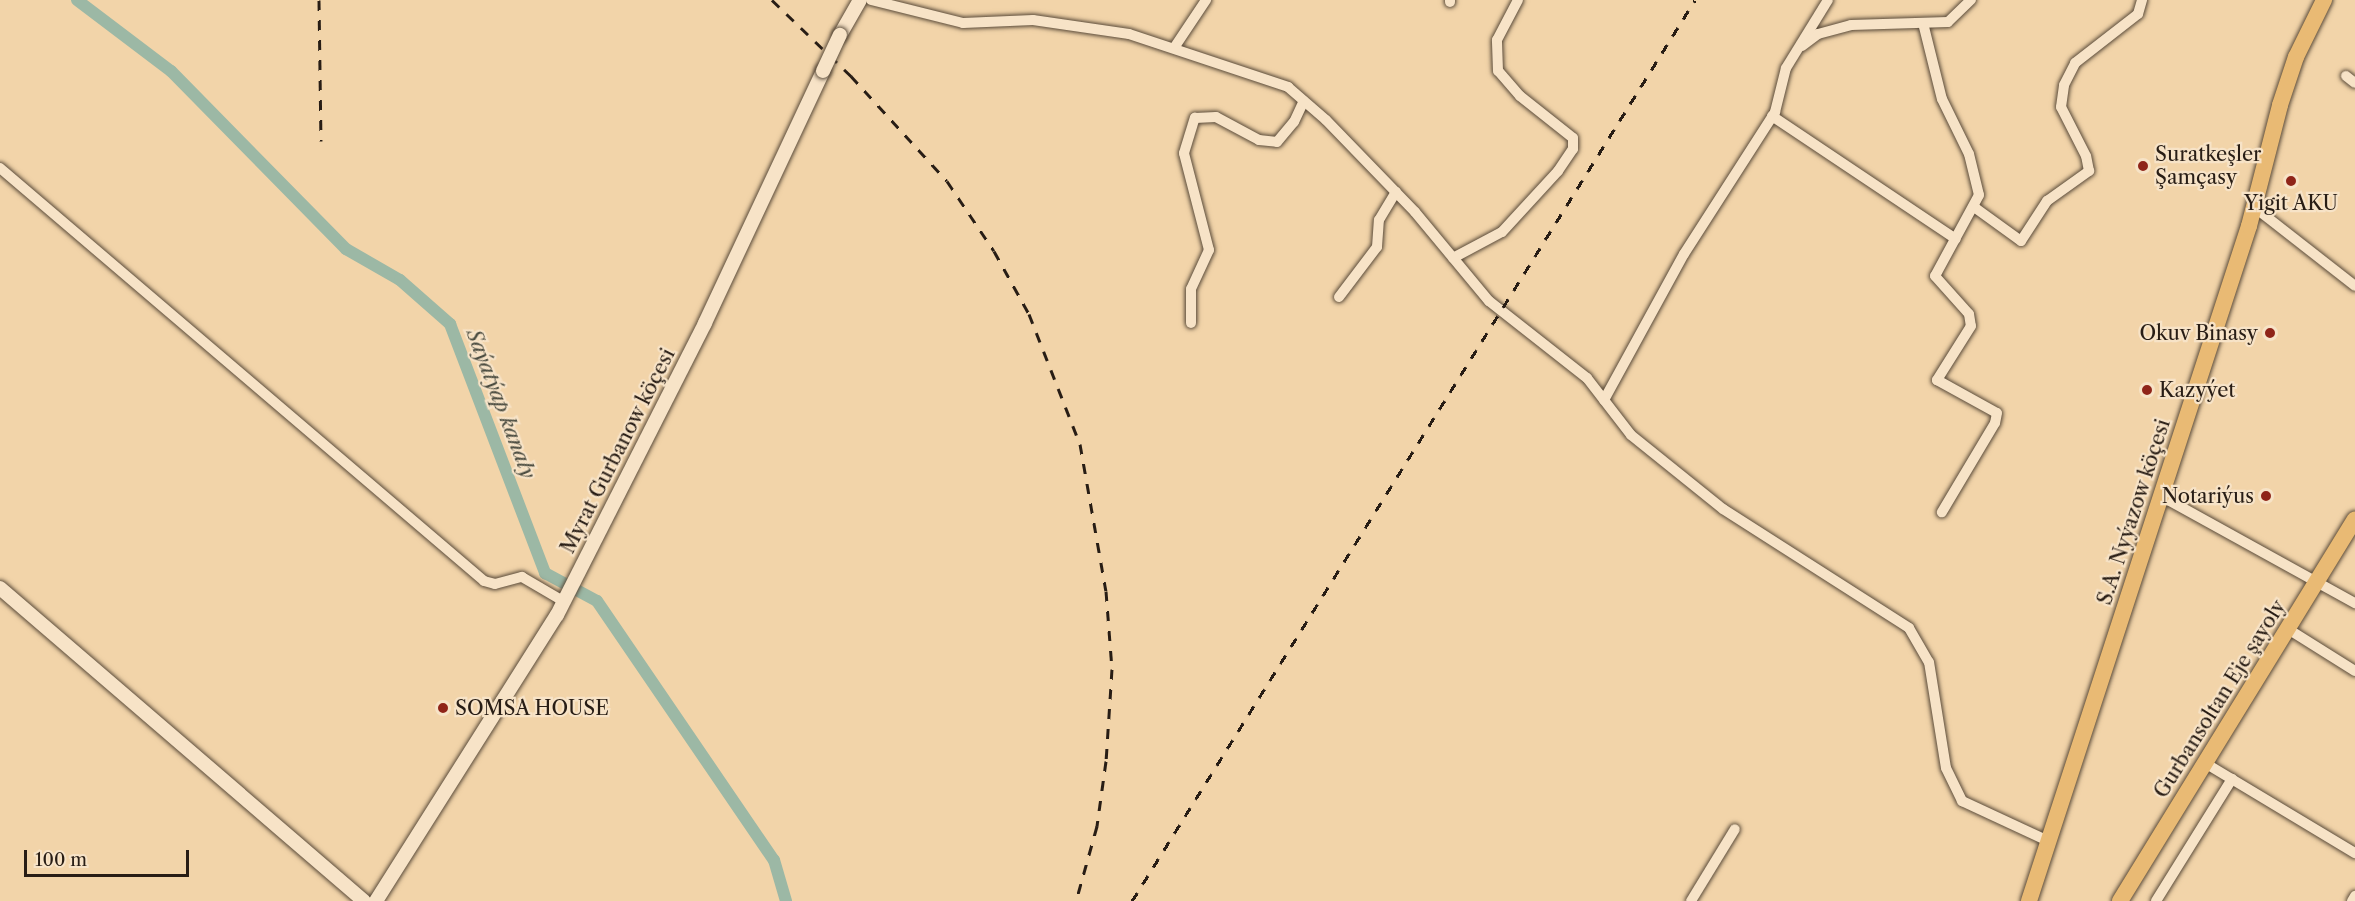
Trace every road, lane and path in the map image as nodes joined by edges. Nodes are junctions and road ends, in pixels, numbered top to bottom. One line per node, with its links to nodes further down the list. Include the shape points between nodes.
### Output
1 (860, 0): 29 (street, Myrat Gurbanow köçesi, bridge, via 705,323)
2 (872, 0): 10 (street, via 963,23 1033,20 1129,34)
3 (1206, 0): 10 (street)
4 (1518, 0): 19 (street, via 1497,40 1498,71 1520,96 1574,138 1573,149 1502,232)
5 (1828, 0): 11 (street)
6 (1971, 0): 9 (street, via 1948,22)
7 (2142, 0): 16 (street, via 2138,14 2075,63 2064,85 2061,108 2086,156 2089,171 2047,201 2021,241)
8 (2324, 0): 17 (main road, S.A. Nyýazow köçesi, via 2289,76)
9 (1923, 22): 11 (street, via 1851,25 1818,34); 16 (street, via 1942,99 1969,154 1979,195)
10 (1174, 48): 12 (street, via 1288,87)
11 (1797, 49): 13 (street, via 1786,68)
12 (1304, 101): 15 (street); 22 (street, via 1294,122 1277,142 1259,140 1216,117 1195,118 1184,153 1209,250 1191,289)
13 (1772, 116): 18 (street); 23 (street, via 1696,234)
14 (0, 168): 29 (street, via 484,581 495,584 522,577)
15 (1396, 192): 19 (street); 21 (street, via 1379,220 1377,247)
16 (1974, 207): 18 (street)
17 (2254, 207): 20 (street); 24 (main road, S.A. Nyýazow köçesi)
18 (1956, 239): 25 (street, via 1935,276 1969,314 1971,326 1937,380 1997,413 1995,423)
19 (1453, 258): 23 (street, via 1489,301 1587,378)
20 (2355, 286)
21 (1339, 297)
22 (1191, 323)
23 (1604, 400): 36 (street, via 1631,435 1723,509 1909,628 1929,662 1946,768 1962,801)
24 (2161, 496): 27 (street); 36 (main road, S.A. Nyýazow köçesi)
25 (1942, 512)
26 (2355, 519): 27 (main road, Gurbansoltan Eje şayoly)
27 (2318, 580): 30 (street); 31 (main road, Gurbansoltan Eje şayoly)
28 (0, 588): 39 (street)
29 (563, 601): 40 (street, Myrat Gurbanow köçesi)
30 (2355, 603)
31 (2288, 629): 32 (street); 33 (main road, Gurbansoltan Eje şayoly)
32 (2355, 671)
33 (2205, 763): 34 (street); 43 (main road, Gurbansoltan Eje şayoly)
34 (2232, 779): 37 (street); 44 (street)
35 (1735, 829): 41 (street)
36 (2048, 841): 42 (main road, S.A. Nyýazow köçesi)
37 (2355, 853)
38 (2355, 896): 45 (street)
39 (364, 901)
40 (376, 901)
41 (1691, 901)
42 (2029, 901)
43 (2120, 901)
44 (2156, 901)
45 (2352, 901)

